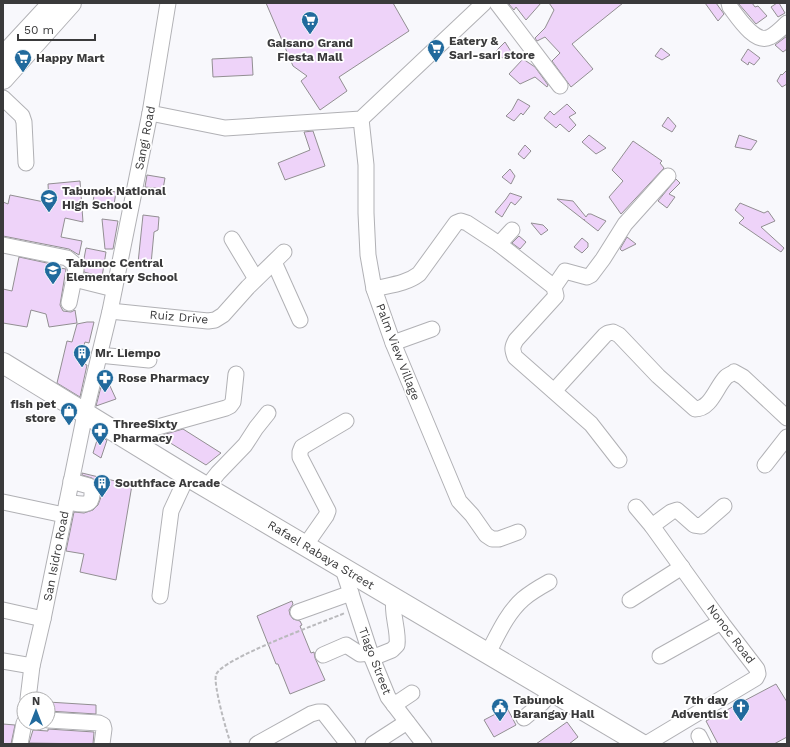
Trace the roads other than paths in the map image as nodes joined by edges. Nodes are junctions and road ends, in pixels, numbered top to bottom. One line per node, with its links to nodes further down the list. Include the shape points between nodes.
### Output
1 (53, 3): 8 (main road)
2 (71, 3): 9 (main road)
3 (168, 3): 12 (street, Sangi Road)
4 (498, 3): 10 (street)
5 (729, 3): 7 (street, via 755,36 766,39)
6 (482, 4): 13 (street)
7 (787, 24)
8 (3, 57)
9 (3, 79)
10 (560, 86)
11 (3, 98): 14 (street, via 22,116)
12 (150, 113): 13 (street, via 225,128); 24 (street, Sangi Road)
13 (362, 119): 23 (street, Palm View Village, via 368,255)
14 (26, 162)
15 (668, 176): 22 (street, via 625,224 591,276 566,271)
16 (512, 230): 18 (street)
17 (232, 239): 21 (street)
18 (498, 244): 22 (street); 23 (street, via 467,223 456,223 419,274 406,282)
19 (3, 245): 20 (street, via 67,258 76,269)
20 (74, 279): 24 (street); 25 (street)
21 (256, 279): 26 (street, Ruiz Drive, via 223,315 215,320); 27 (street, Ruiz Drive, via 279,257)
22 (554, 287): 34 (street, via 556,296 512,346 515,357)
23 (374, 288): 29 (street, Palm View Village)
24 (114, 289): 26 (street, Sangi Road)
25 (69, 303)
26 (110, 311): 30 (street, Sangi Road)
27 (300, 320)
28 (432, 329): 29 (street)
29 (393, 343): 51 (street, Palm View Village, via 459,501 492,539)
30 (99, 355): 31 (street); 36 (street, Sangi Road)
31 (149, 360)
32 (3, 363): 36 (main road, Rafael Rabaya Street)
33 (236, 374): 39 (street, via 233,402 230,406)
34 (554, 391): 37 (street, via 596,344 608,333 613,332 695,410 707,405 726,377 734,372 743,377); 41 (street, via 592,424)
35 (268, 413): 45 (street, via 245,445)
36 (85, 414): 39 (main road, Rafael Rabaya Street); 44 (street, San Isidro Road)
37 (787, 418)
38 (346, 421): 52 (street, via 302,447 300,452 300,457 328,511)
39 (122, 437): 43 (main road, Rafael Rabaya Street)
40 (787, 437): 42 (street)
41 (619, 460)
42 (765, 465)
43 (189, 477): 45 (main road, Rafael Rabaya Street); 57 (street, via 171,511)
44 (71, 481): 49 (street, San Isidro Road); 49 (street, via 89,486 92,500)
45 (207, 487): 52 (main road, Rafael Rabaya Street)
46 (3, 502): 49 (street)
47 (724, 506): 50 (street, via 701,526 694,526 676,510)
48 (636, 507): 50 (street, Nonoc Road)
49 (65, 508): 62 (street, San Isidro Road)
50 (652, 526): 53 (street, Nonoc Road)
51 (518, 532)
52 (305, 546): 54 (main road, Rafael Rabaya Street)
53 (682, 567): 59 (street); 63 (street, Nonoc Road)
54 (343, 569): 56 (street, Tiago Street); 58 (main road, Rafael Rabaya Street)
55 (549, 582): 64 (street, via 522,599 514,608)
56 (351, 593): 61 (street); 66 (street, Tiago Street)
57 (160, 596)
58 (394, 599): 64 (main road, Rafael Rabaya Street); 66 (street, via 397,645 392,650)
59 (630, 600)
60 (3, 610): 62 (street)
61 (298, 612)
62 (43, 619): 69 (street, San Isidro Road)
63 (721, 622): 67 (street); 85 (street, Nonoc Road, via 757,669 756,678)
64 (488, 653): 71 (main road, Rafael Rabaya Street)
65 (323, 655): 66 (street, via 346,645 360,654)
66 (371, 655): 73 (street, Tiago Street, via 388,697)
67 (660, 656)
68 (3, 662): 69 (street)
69 (32, 666): 70 (street, San Isidro Road)
70 (29, 691)
71 (552, 692): 74 (street); 84 (main road, Rafael Rabaya Street)
72 (412, 693): 73 (street)
73 (394, 705): 76 (street, Tiago Street)
74 (524, 718)
75 (56, 720): 80 (street, via 100,723 104,729)
76 (407, 722): 78 (street, Tiago Street); 83 (street)
77 (22, 731): 79 (street)
78 (422, 743)
79 (20, 744)
80 (102, 744)
81 (257, 744): 82 (street, via 318,712 323,712)
82 (348, 744)
83 (373, 744)
84 (641, 744)
85 (646, 744)

